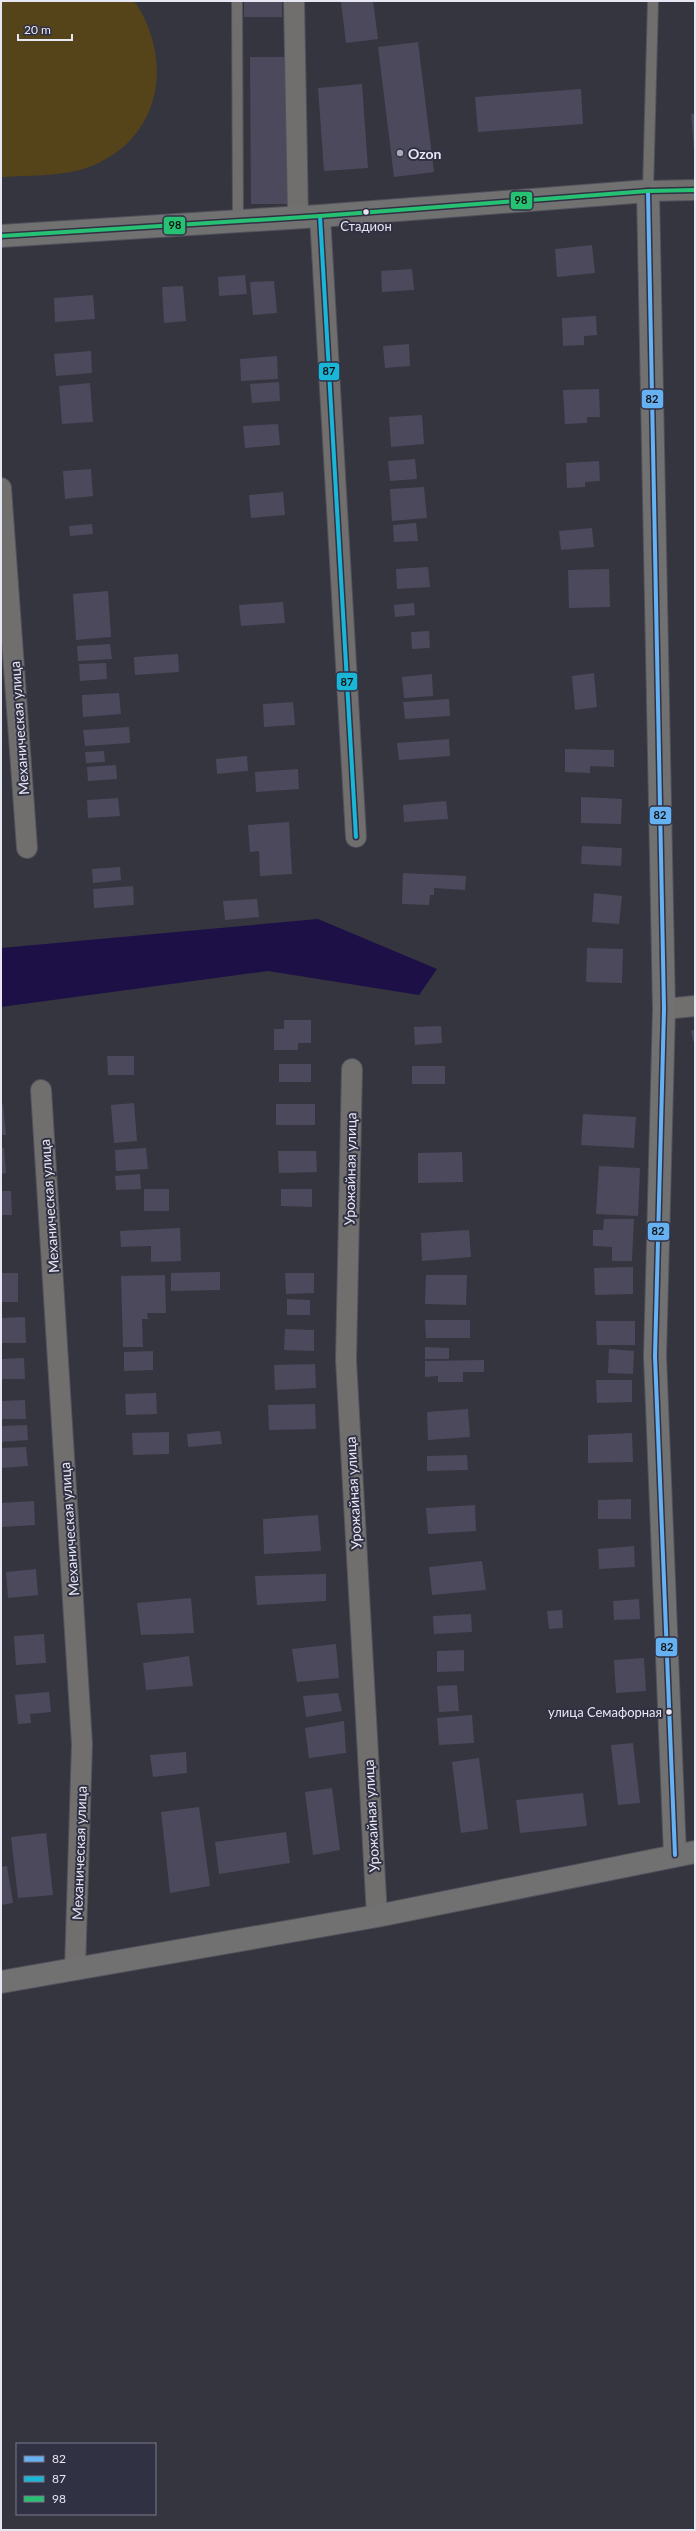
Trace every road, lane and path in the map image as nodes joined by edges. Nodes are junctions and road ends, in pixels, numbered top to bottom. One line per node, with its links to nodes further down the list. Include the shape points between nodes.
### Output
1 (237, 1): 8 (lane)
2 (294, 1): 7 (street)
3 (653, 1): 5 (lane)
4 (695, 190): 5 (street)
5 (648, 191): 6 (street); 14 (street)
6 (320, 216): 7 (street); 11 (street)
7 (298, 217): 8 (street)
8 (238, 221): 9 (street)
9 (1, 236)
10 (1, 488): 12 (street, Механическая улица)
11 (356, 837)
12 (27, 848)
13 (695, 1006): 14 (street)
14 (664, 1009): 17 (street, via 655,1356)
15 (352, 1069): 18 (street, Урожайная улица, via 346,1360)
16 (41, 1090): 19 (street, Механическая улица, via 82,1744)
17 (685, 1854): 18 (street)
18 (377, 1916): 19 (street)
19 (75, 1969): 20 (street)
20 (1, 1982)

